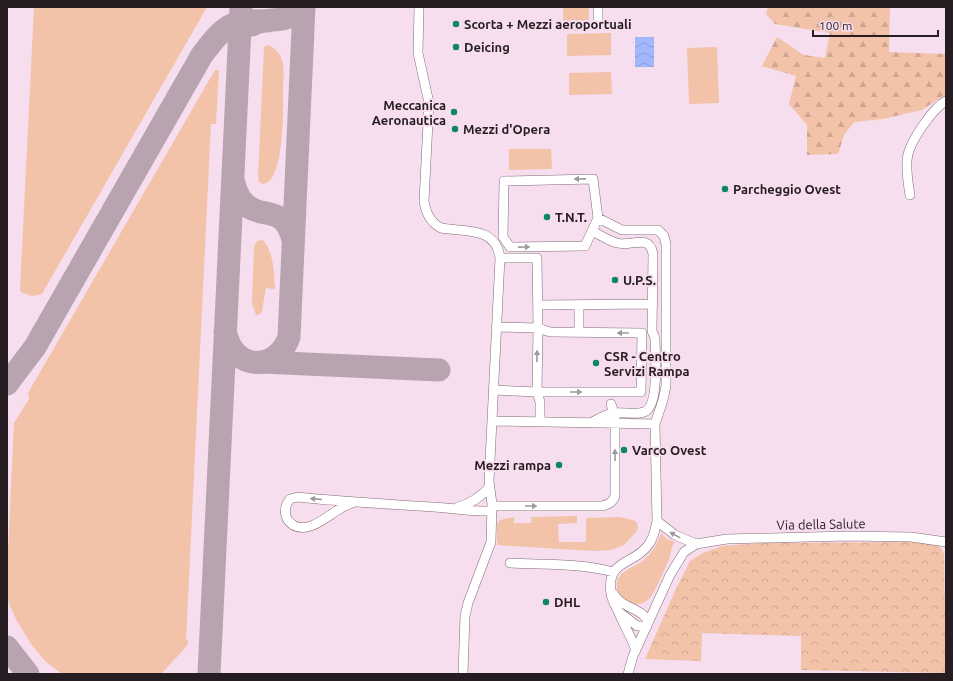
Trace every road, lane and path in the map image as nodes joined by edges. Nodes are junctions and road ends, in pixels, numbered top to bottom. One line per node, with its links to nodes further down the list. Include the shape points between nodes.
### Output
1 (419, 7): 8 (street, via 418,53 429,103 425,209 429,218 441,228 483,234 494,243)
2 (598, 7): 3 (street)
3 (598, 23)
4 (946, 101): 5 (street, via 930,115 908,154)
5 (910, 195)
6 (601, 220): 7 (street); 7 (street, one-way to 7, via 594,179 504,182 503,237 510,247 585,246); 23 (street, via 622,230 658,230 664,236 666,386)
7 (592, 231): 9 (street, via 618,244 650,244 654,254)
8 (500, 258): 10 (street, via 537,258); 12 (street)
9 (653, 304): 11 (street); 18 (street, via 655,391 650,406 640,413 624,413)
10 (538, 305): 11 (street); 13 (street)
11 (582, 305): 14 (street)
12 (496, 327): 13 (street); 15 (street)
13 (538, 328): 14 (street, via 550,332); 16 (street, one-way to 13)
14 (579, 333): 17 (street, one-way to 14, via 642,392 642,333)
15 (493, 390): 16 (street); 19 (street)
16 (537, 392): 17 (street, one-way to 17); 20 (street)
17 (597, 392): 18 (street)
18 (612, 408): 21 (street); 22 (street)
19 (492, 421): 20 (street); 24 (street)
20 (540, 422): 21 (street)
21 (590, 423): 22 (street)
22 (615, 424): 23 (street); 27 (street, one-way to 22, via 602,506 613,502 616,496)
23 (655, 424): 28 (street)
24 (490, 487): 26 (street, via 466,505); 27 (street)
25 (355, 502): 25 (street, one-way to 25, via 290,498 286,503 285,515 292,524 305,527); 26 (street)
26 (446, 508): 27 (street, via 479,511)
27 (492, 508): 37 (street, via 491,542 465,616)
28 (657, 521): 30 (street, one-way to 28, via 675,535); 32 (street, via 655,533 648,545)
29 (946, 542): 30 (street, Via della Salute, via 911,536 848,536 727,539)
30 (696, 544): 35 (street, via 684,552 676,563)
31 (510, 563): 32 (street, via 591,567)
32 (613, 572): 33 (street)
33 (611, 586): 34 (street, via 613,602); 35 (street, via 617,599 640,613)
34 (618, 611): 35 (street, via 637,626); 36 (street)
35 (648, 624): 36 (street)
36 (636, 650): 38 (street)
37 (463, 674)
38 (628, 674)

